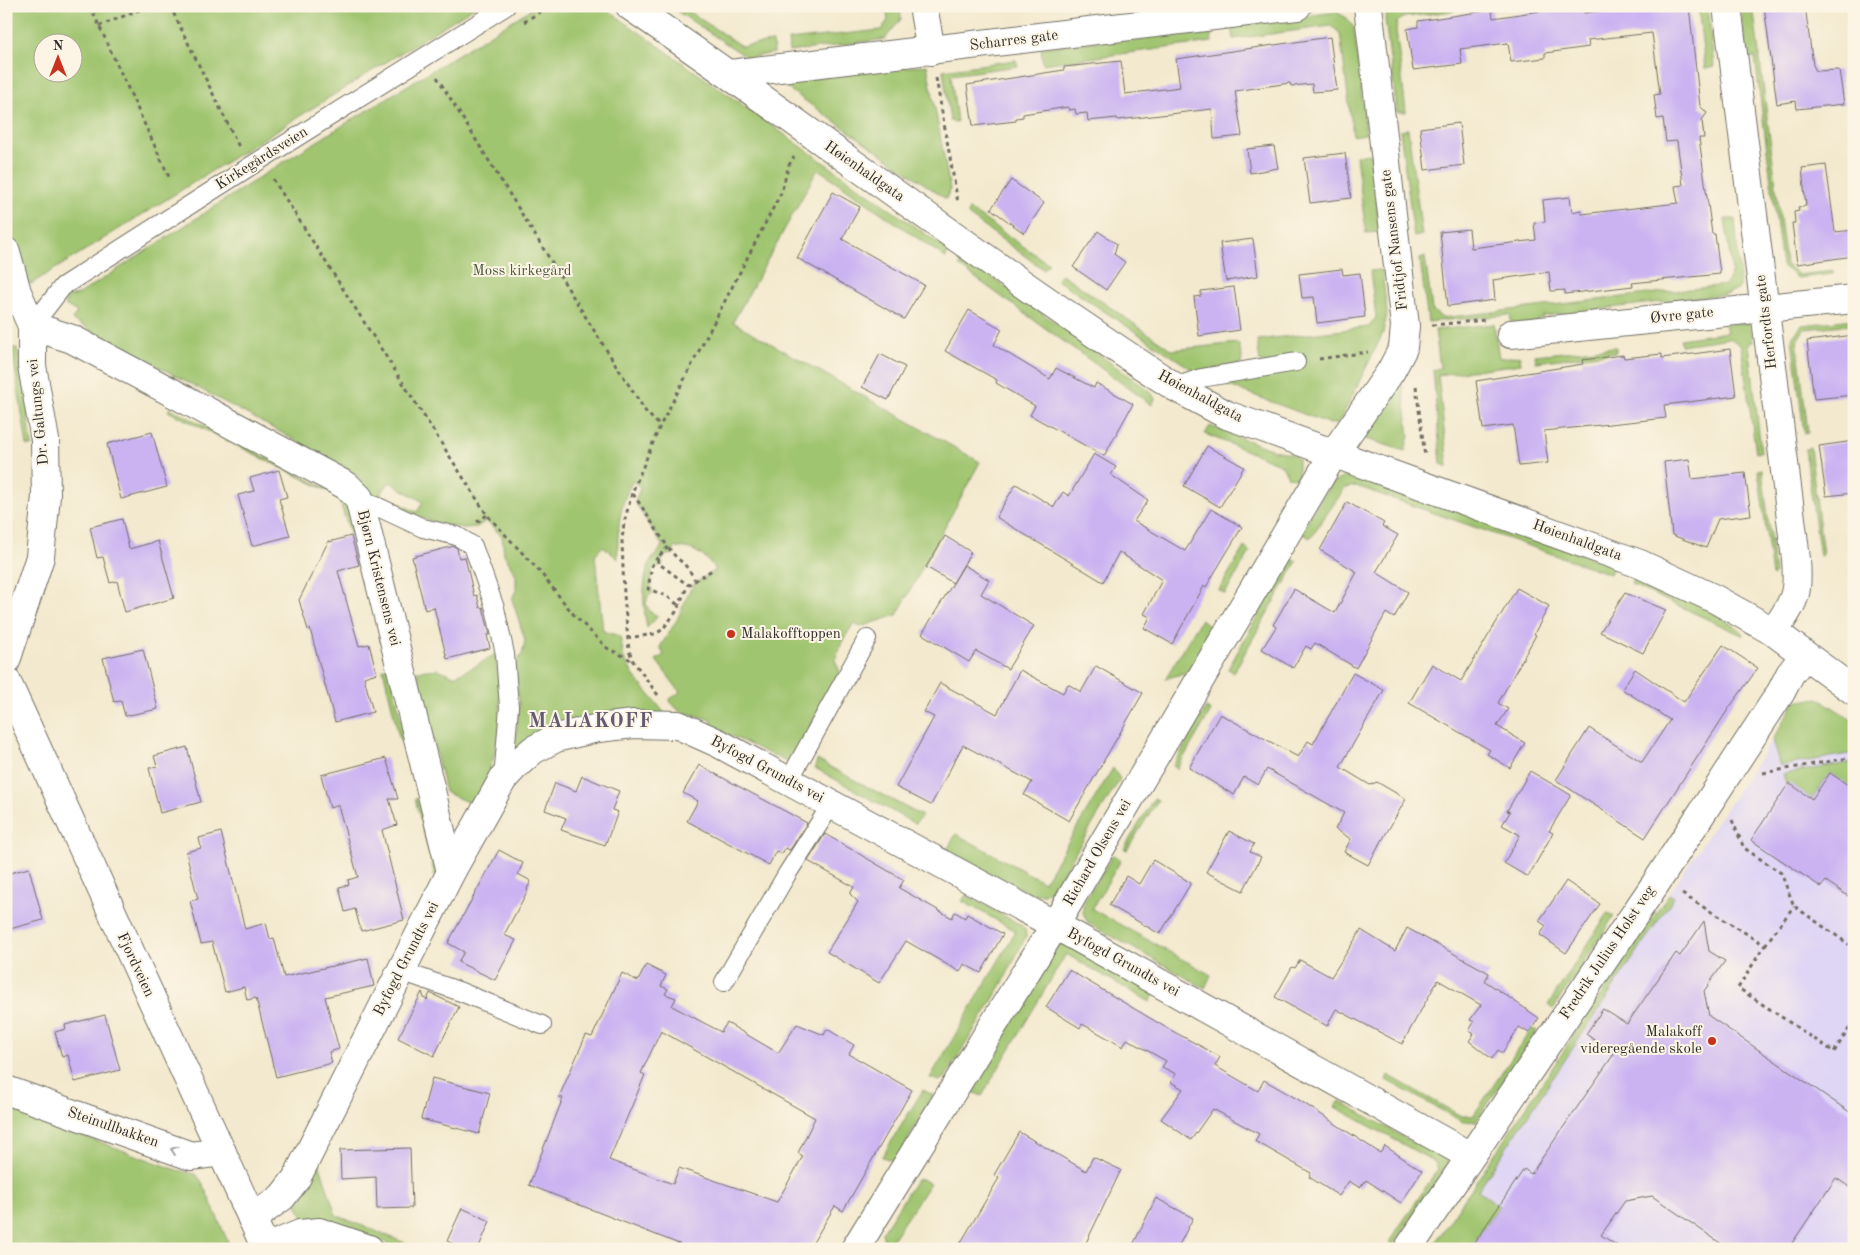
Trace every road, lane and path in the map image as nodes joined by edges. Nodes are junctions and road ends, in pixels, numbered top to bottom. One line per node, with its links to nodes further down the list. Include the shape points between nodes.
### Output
1 (90, 6): 10 (path)
2 (149, 6): 10 (path)
3 (170, 6): 15 (path)
4 (506, 6): 15 (lane, Kirkegårdsveien)
5 (630, 6): 12 (street, Høienhaldgata)
6 (923, 6): 11 (street)
7 (1297, 6): 11 (street, Scharres gate)
8 (1368, 6): 23 (street, Fridtjof Nansens gate, via 1405,326)
9 (1727, 6): 20 (street, Herfordts gate)
10 (99, 26): 16 (path)
11 (930, 51): 12 (street, Scharres gate); 17 (path)
12 (730, 74): 25 (street, Høienhaldgata, via 827,146)
13 (437, 77): 26 (path, via 646,412)
14 (789, 165): 26 (path, via 781,193)
15 (249, 167): 21 (lane, Kirkegårdsveien, via 63,286); 42 (path, via 266,169 273,179 487,515 540,572 574,615 607,648)
16 (170, 180)
17 (958, 199)
18 (6, 252): 21 (street, Dr. Galtungs vei, via 17,292)
19 (1854, 299): 20 (street, Øvre gate)
20 (1766, 307): 22 (street, Øvre gate); 37 (street, Herfordts gate, via 1798,587 1792,604)
21 (32, 326): 30 (street, Bjørn Kristensens vei, via 72,339 347,486); 41 (street, Dr. Galtungs vei, via 32,366 45,440 46,496 40,557)
22 (1511, 334): 23 (path, via 1501,319 1426,325)
23 (1403, 348): 24 (path); 27 (street, Fridtjof Nansens gate, via 1391,371); 28 (path, via 1416,384)
24 (1296, 362): 25 (lane, via 1201,378)
25 (1175, 387): 27 (street, Høienhaldgata, via 1227,415)
26 (660, 426): 29 (path)
27 (1334, 453): 37 (street, Høienhaldgata, via 1640,564 1715,598); 55 (street, Richard Olsens vei)
28 (1426, 466)
29 (632, 493): 31 (path); 38 (path, via 622,540)
30 (359, 498): 48 (lane, via 423,528 457,536 473,546 495,608 505,654 509,707); 52 (street, Bjørn Kristensens vei)
31 (668, 547): 32 (path); 34 (path, via 686,564)
32 (658, 557): 35 (path, via 663,568); 36 (path, via 652,565 648,589 667,596)
33 (712, 570): 34 (path)
34 (694, 579): 35 (path)
35 (688, 585): 36 (path)
36 (678, 605): 38 (path, via 662,630)
37 (1774, 632): 40 (street, Høienhaldgata)
38 (628, 638): 42 (path)
39 (868, 639): 49 (lane)
40 (1805, 656): 44 (street, Høienhaldgata); 53 (street, Fredrik Julius Holst veg, via 1790,674)
41 (6, 661)
42 (633, 661): 45 (path)
43 (6, 680): 63 (street, Fjordveien)
44 (1854, 691)
45 (678, 725): 48 (street, Byfogd Grundts vei, via 634,724 556,738 533,750); 49 (street, Byfogd Grundts vei)
46 (1854, 757): 47 (path)
47 (1758, 773)
48 (503, 779): 52 (street, Byfogd Grundts vei)
49 (788, 782): 50 (street, Byfogd Grundts vei)
50 (831, 805): 55 (street, Byfogd Grundts vei); 59 (lane)
51 (1730, 816): 54 (path, via 1744,848 1781,873)
52 (451, 872): 58 (street, Byfogd Grundts vei)
53 (1658, 880): 56 (path); 64 (street, Fredrik Julius Holst veg)
54 (1794, 906): 56 (path); 57 (path)
55 (1056, 925): 64 (street, Byfogd Grundts vei); 70 (street, Richard Olsens vei)
56 (1765, 945): 60 (path, via 1738,988 1834,1052)
57 (1854, 948)
58 (401, 971): 61 (lane); 67 (street, Byfogd Grundts vei, via 296,1179 282,1197)
59 (724, 982)
60 (1854, 1021)
61 (542, 1025)
62 (6, 1090): 63 (street, Steinullbakken, one-way to 62, via 191,1156)
63 (222, 1152): 67 (street, Fjordveien)
64 (1470, 1156): 71 (street, Fredrik Julius Holst veg)
65 (1854, 1203): 66 (path, via 1850,1208)
66 (1854, 1215)
67 (252, 1220): 68 (street, Fjordveien)
68 (266, 1248): 69 (street, via 300,1234 319,1232)
69 (368, 1249)
70 (855, 1249)
71 (1408, 1249)

